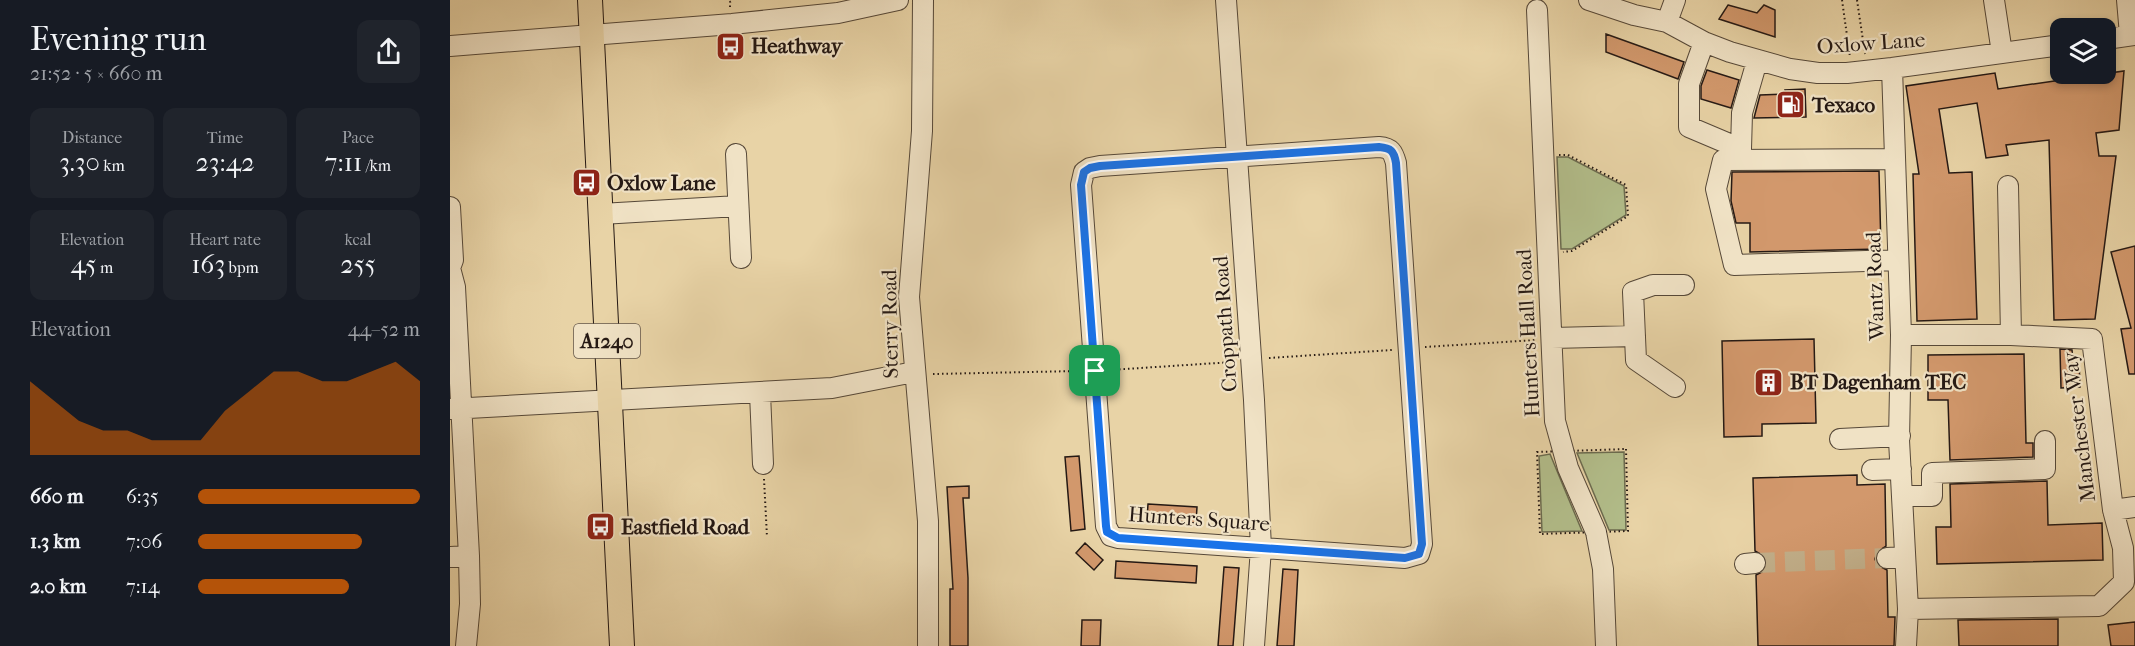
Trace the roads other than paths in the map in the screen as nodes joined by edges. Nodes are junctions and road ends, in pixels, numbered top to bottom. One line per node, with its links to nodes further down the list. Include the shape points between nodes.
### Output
1 (590, 0): 12 (main road, A1240)
2 (898, 0): 12 (street, via 838,13)
3 (923, 0): 36 (street, Sterry Road, via 922,130 909,297)
4 (1226, 0): 22 (street, Croppath Road)
5 (1589, 0): 10 (street, Oxlow Lane)
6 (1675, 0): 10 (street)
7 (1994, 0): 17 (street)
8 (2127, 0): 11 (street)
9 (1537, 10): 35 (street, Hunters Hall Road)
10 (1667, 22): 14 (street, Oxlow Lane)
11 (2133, 35): 13 (street)
12 (591, 36): 15 (street); 27 (main road, A1240)
13 (2116, 38)
14 (1704, 42): 18 (street, Oxlow Lane); 21 (street, via 1689,84 1689,128)
15 (450, 46)
16 (2050, 46): 17 (street, Oxlow Lane)
17 (2002, 52): 19 (street, Oxlow Lane)
18 (1757, 61): 19 (street, Oxlow Lane, via 1818,73); 21 (street, via 1742,113)
19 (1892, 68): 23 (street, Wantz Road)
20 (736, 154): 25 (street)
21 (1741, 155): 23 (street); 29 (street, via 1723,160 1716,189 1734,265)
22 (1236, 157): 50 (street, Croppath Road); 50 (street, Hunters Square, via 1100,166 1084,172 1081,185 1107,532 1118,538); 50 (street, Hunters Square, via 1379,147 1394,153 1422,544 1419,554 1405,558)
23 (1894, 159): 29 (street, Wantz Road)
24 (2008, 186): 33 (street)
25 (738, 206): 27 (street); 28 (street)
26 (450, 207): 30 (street)
27 (601, 214): 39 (main road, A1240)
28 (741, 258)
29 (1898, 260): 32 (street, Wantz Road)
30 (450, 268): 40 (street, via 455,287)
31 (1684, 285): 34 (street, via 1653,285 1633,292)
32 (1901, 335): 33 (street, Manchester Way); 41 (street, Wantz Road)
33 (2011, 335): 49 (street, Manchester Way, via 2092,339)
34 (1635, 336): 35 (street); 37 (street, via 1636,360)
35 (1552, 338): 57 (street, Hunters Hall Road, via 1556,421 1568,468 1596,532 1603,569)
36 (914, 373): 38 (street, via 832,388); 55 (street, Sterry Road, via 928,521)
37 (1675, 387)
38 (760, 393): 39 (street); 44 (street)
39 (609, 400): 40 (street); 54 (main road, A1240)
40 (456, 409): 51 (street)
41 (1900, 436): 42 (street); 45 (street, Wantz Road)
42 (1840, 439)
43 (2045, 441): 47 (street, via 2045,469 1932,473 1932,496)
44 (763, 464)
45 (1901, 469): 46 (street); 47 (street, Wantz Road)
46 (1872, 470)
47 (1902, 496): 52 (street, Wantz Road, via 1896,558)
48 (2135, 507): 49 (street)
49 (2113, 510): 52 (street, Manchester Way, via 2123,548 2124,582 2099,606)
50 (1260, 548): 56 (street, Croppath Road)
51 (460, 556): 53 (street, via 470,604)
52 (1908, 609): 58 (street, Wantz Road)
53 (466, 646)
54 (622, 646)
55 (928, 646)
56 (1254, 646)
57 (1606, 646)
58 (1906, 646)

